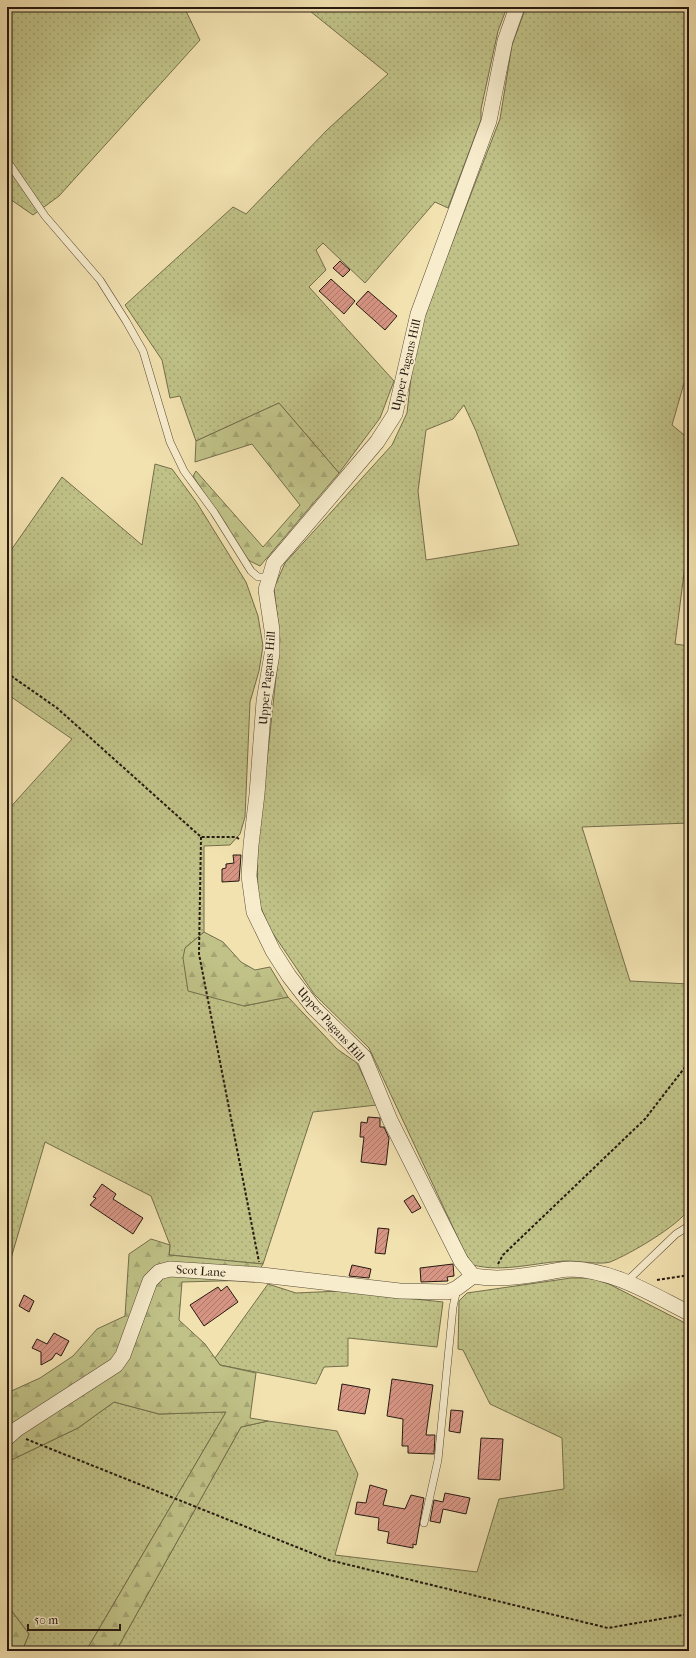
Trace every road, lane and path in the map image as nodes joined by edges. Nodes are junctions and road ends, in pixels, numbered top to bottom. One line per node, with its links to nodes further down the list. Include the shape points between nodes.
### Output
1 (517, 7): 3 (street, Upper Pagans Hill, via 505,41 489,121 418,314 395,414 377,442 274,563)
2 (7, 164): 3 (lane, via 46,216 100,280 143,352 170,442 184,471 214,512 251,571 258,577)
3 (270, 577): 6 (street, Upper Pagans Hill, via 266,590 272,630 272,654 264,701)
4 (7, 673): 5 (path, via 57,708)
5 (201, 837): 6 (path, via 236,837); 10 (path, via 199,954)
6 (251, 845): 11 (street, Upper Pagans Hill, via 249,876 254,912 272,951 313,1007 364,1057 394,1127 461,1261)
7 (689, 1062): 12 (path, via 645,1119 503,1255)
8 (689, 1226): 14 (lane, via 676,1234)
9 (689, 1275): 13 (path)
10 (262, 1276): 15 (street, Scot Lane, via 400,1291 448,1292); 17 (street, Scot Lane, via 170,1269 159,1272 150,1281 124,1355 116,1366)
11 (473, 1276): 12 (street); 15 (street, Scot Lane)
12 (488, 1278): 14 (street, via 511,1279 569,1269 602,1272)
13 (653, 1281)
14 (626, 1282): 16 (street)
15 (457, 1288): 18 (lane, via 438,1460)
16 (689, 1313)
17 (9, 1435): 19 (path, via 329,1560 608,1628)
18 (424, 1523)
19 (689, 1614)

